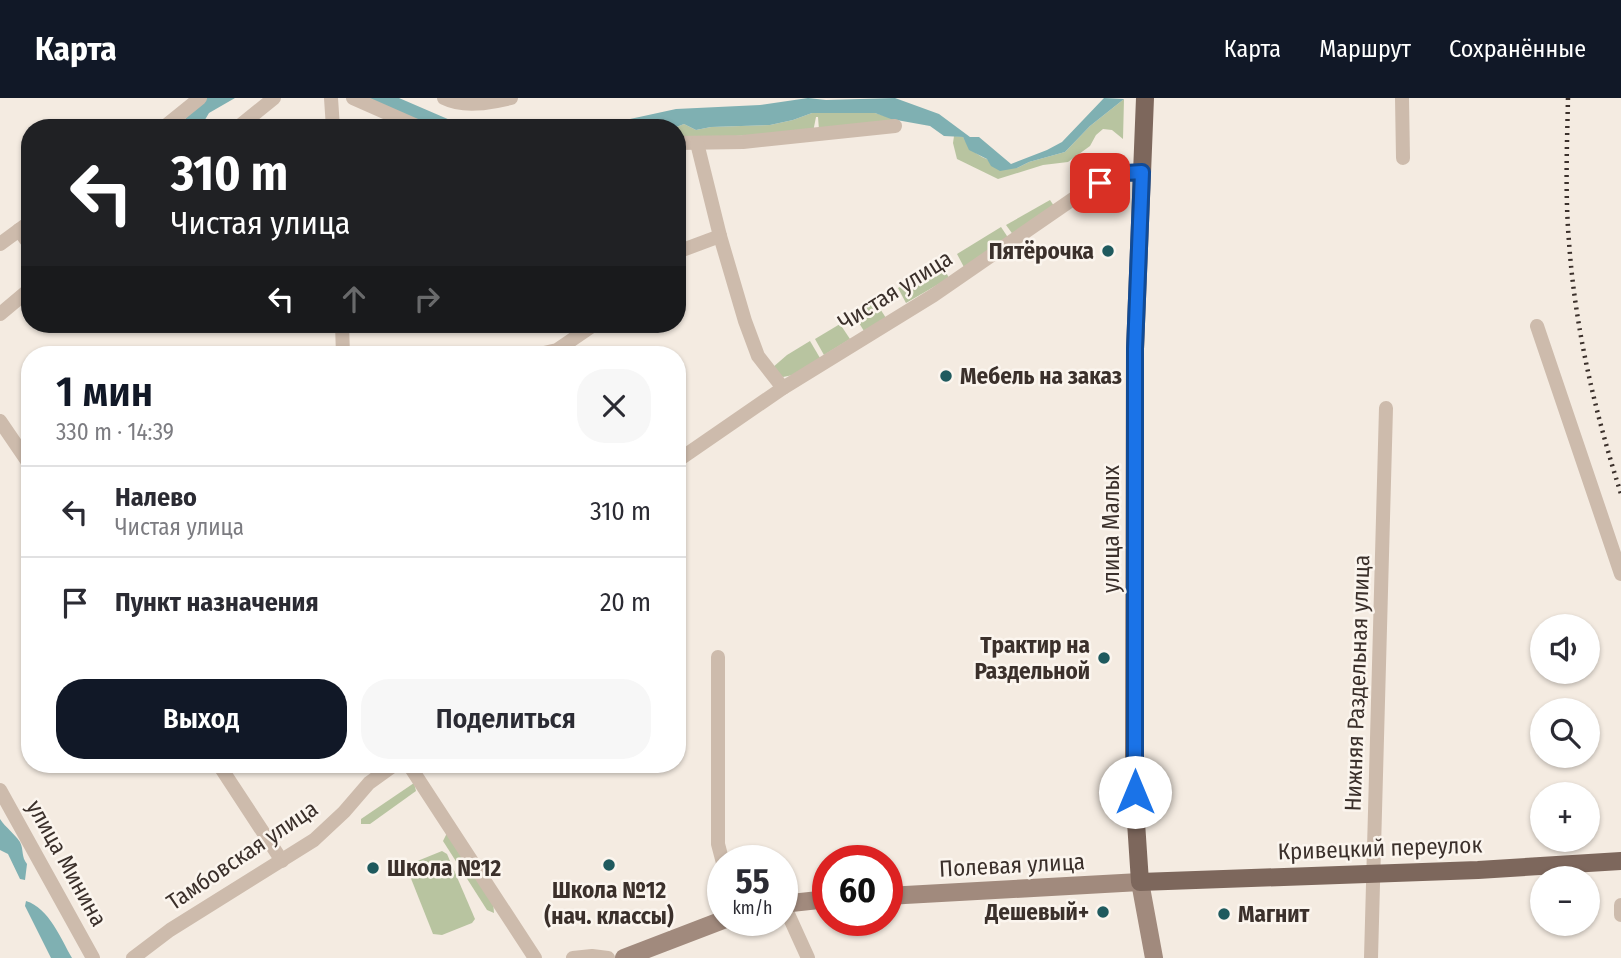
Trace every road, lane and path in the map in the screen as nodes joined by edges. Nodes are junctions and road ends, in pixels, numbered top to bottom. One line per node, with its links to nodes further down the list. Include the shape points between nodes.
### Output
1 (200, 98): 9 (street)
2 (274, 98): 10 (street)
3 (331, 98): 11 (street)
4 (353, 98): 12 (street)
5 (444, 98): 6 (street, via 483,104)
6 (511, 98)
7 (1145, 98): 17 (main road, улица Малых)
8 (1402, 98): 16 (street)
9 (174, 119)
10 (248, 119)
11 (332, 119)
12 (401, 119)
13 (895, 126): 14 (street, via 743,142)
14 (697, 142): 15 (street); 19 (street)
15 (686, 143)
16 (1403, 158)
17 (1142, 172): 27 (street, Чистая улица, via 1126,173 1086,190 934,295); 44 (main road, улица Малых, via 1135,349 1135,792)
18 (21, 228): 20 (street)
19 (720, 236): 21 (street); 27 (street, via 758,356)
20 (0, 244)
21 (686, 249)
22 (21, 296): 23 (street)
23 (0, 314)
24 (1537, 326): 32 (street)
25 (582, 333): 26 (street)
26 (563, 346)
27 (783, 388): 31 (street, Чистая улица)
28 (1387, 408): 43 (street, Нижняя Раздельная улица)
29 (0, 421): 30 (street)
30 (21, 452)
31 (686, 455)
32 (1621, 574)
33 (718, 657): 40 (street)
34 (224, 773): 41 (street)
35 (372, 773): 38 (street, Тамбовская улица)
36 (383, 773): 38 (street, Тамбовская улица)
37 (414, 773): 52 (street)
38 (369, 783): 41 (street, Тамбовская улица, via 314,840)
39 (0, 790): 50 (street, улица Минина)
40 (718, 845)
41 (282, 861): 51 (street, Тамбовская улица)
42 (1621, 861): 43 (main road, Кривецкий переулок)
43 (1374, 873): 44 (main road, Кривецкий переулок); 58 (street, Нижняя Раздельная улица)
44 (1140, 882): 45 (street, Полевая улица); 57 (street, улица Малых)
45 (903, 895)
46 (1621, 905): 47 (street)
47 (1621, 915)
48 (707, 926): 55 (street)
49 (798, 936): 56 (street)
50 (93, 958)
51 (133, 958)
52 (535, 958)
53 (573, 958): 54 (street)
54 (608, 958)
55 (625, 958)
56 (808, 958)
57 (1154, 958)
58 (1371, 958)

